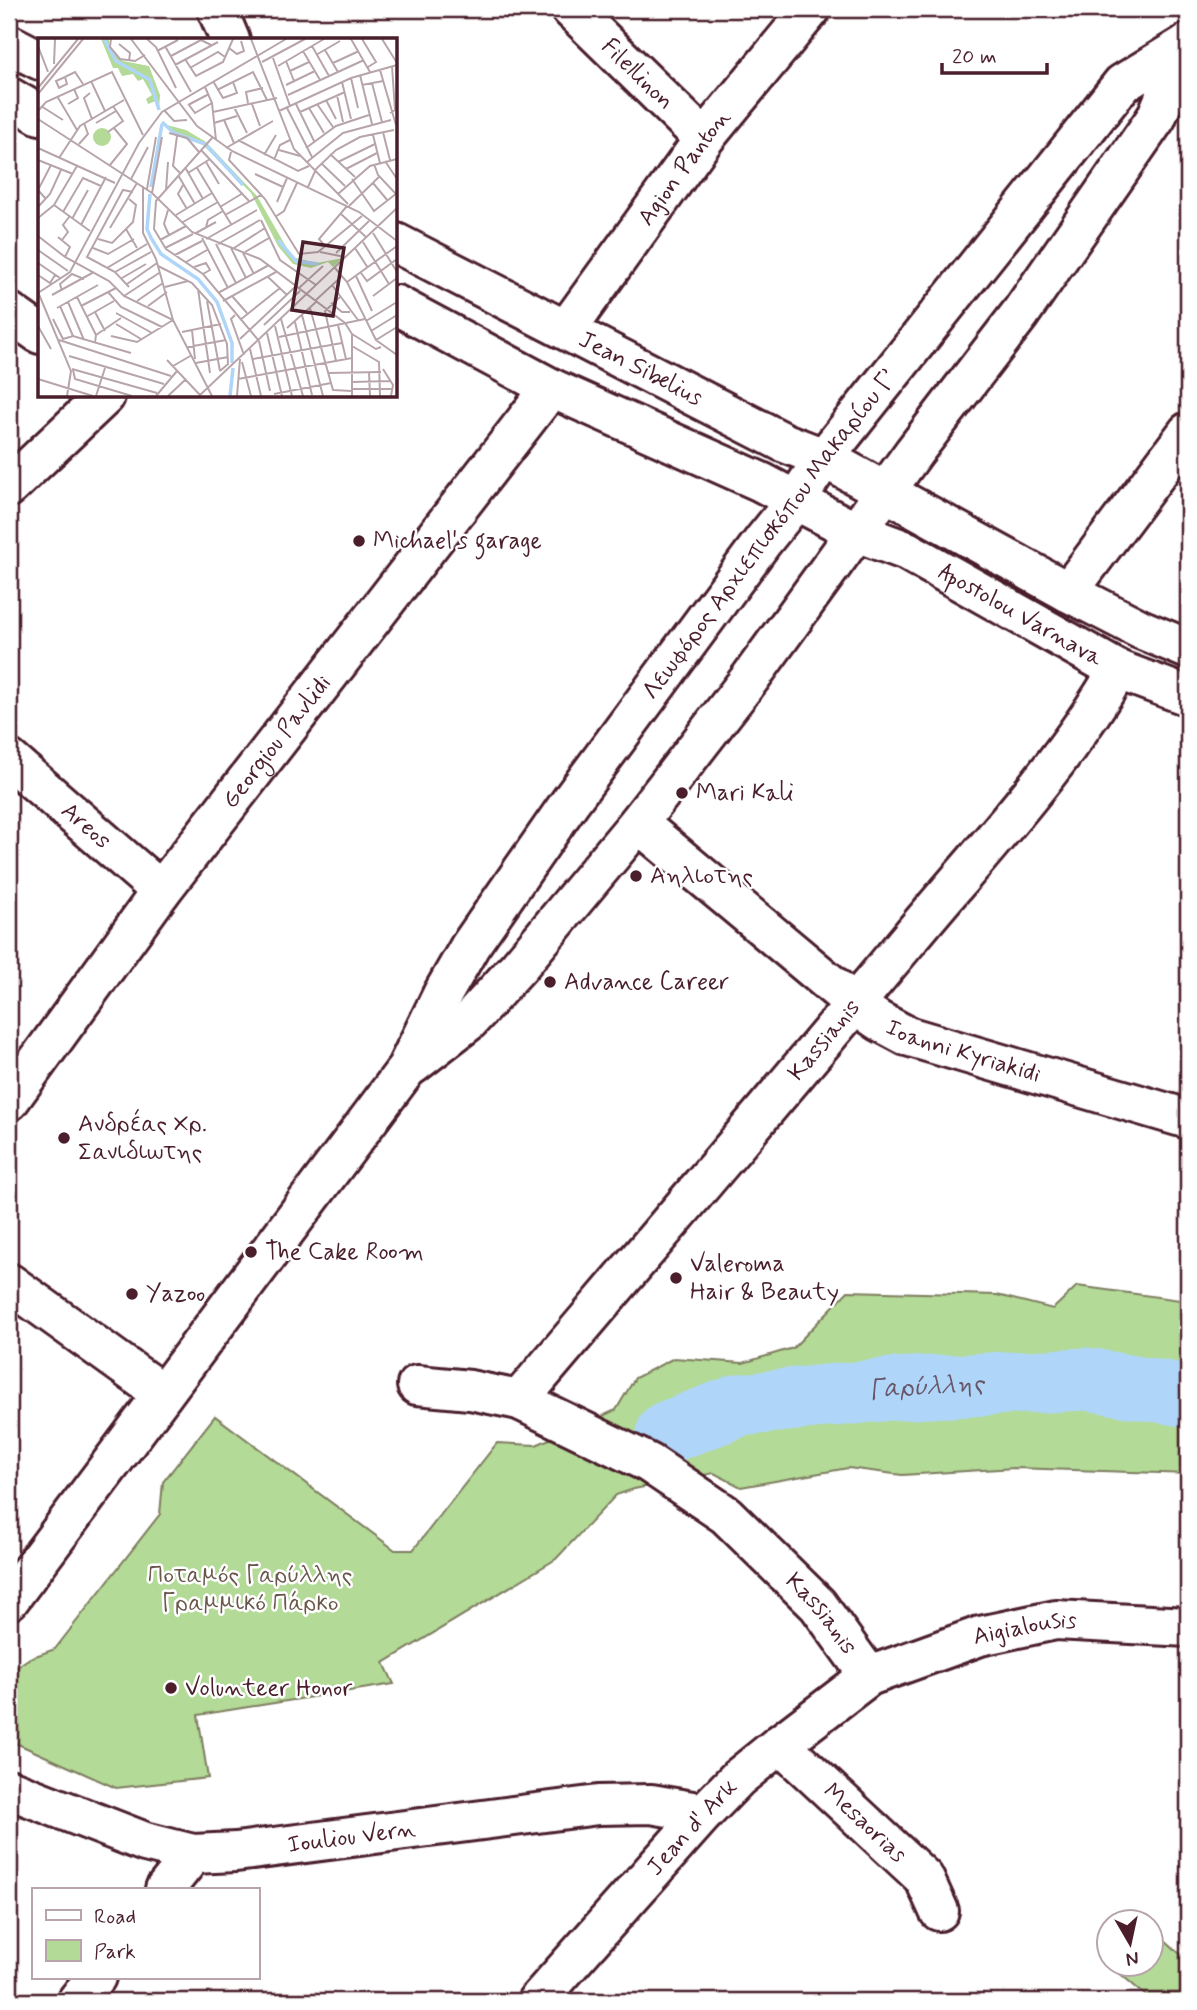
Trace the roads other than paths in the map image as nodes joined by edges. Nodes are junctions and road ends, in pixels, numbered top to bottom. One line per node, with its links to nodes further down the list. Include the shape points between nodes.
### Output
1 (217, 9): 4 (street)
2 (571, 9): 10 (street, Filellinon)
3 (811, 9): 10 (street, Agion Panton)
4 (229, 38)
5 (1188, 43): 19 (street, Λεωφόρος Αρχιεπισκόπου Μακαρίου Γ’, via 1122,84); 21 (street, Λεωφόρος Αρχιεπισκόπου Μακαρίου Γ’, via 1156,118 1020,314)
6 (9, 44): 7 (street)
7 (38, 59)
8 (9, 97): 9 (street)
9 (38, 114)
10 (704, 139): 14 (street, Agion Panton)
11 (397, 244): 14 (street, Jean Sibelius)
12 (397, 306): 16 (street)
13 (9, 312): 15 (street)
14 (566, 330): 19 (street, Jean Sibelius, via 785,443)
15 (38, 333)
16 (551, 387): 22 (street); 30 (street, Georgiou Pavlidi)
17 (104, 397): 20 (street)
18 (1188, 432): 24 (street)
19 (824, 458): 21 (street, Jean Sibelius); 22 (street, Λεωφόρος Αρχιεπισκόπου Μακαρίου Γ’)
20 (9, 487)
21 (885, 492): 23 (street, Λεωφόρος Αρχιεπισκόπου Μακαρίου Γ’); 24 (street, Apostolou Varnava)
22 (796, 500): 23 (street); 32 (street, Λεωφόρος Αρχιεπισκόπου Μακαρίου Γ’, via 570,802 470,946)
23 (856, 532): 26 (street, Apostolou Varnava, via 907,551); 29 (street, Λεωφόρος Αρχιεπισκόπου Μακαρίου Γ’)
24 (1068, 592): 25 (street, Apostolou Varnava)
25 (1188, 649)
26 (1118, 670): 27 (street, Apostolou Varnava); 31 (street, Kassianis, via 1051,767)
27 (1188, 696)
28 (9, 759): 30 (street, Areos)
29 (638, 823): 31 (street, Ioanni Kyriakidi); 32 (street, Λεωφόρος Αρχιεπισκόπου Μακαρίου Γ’, via 469,1021)
30 (162, 891): 33 (street, Georgiou Pavlidi)
31 (856, 1004): 34 (street, Ioanni Kyriakidi, via 907,1036); 38 (street, Kassianis)
32 (405, 1071): 37 (street, Λεωφόρος Αρχιεπισκόπου Μακαρίου Γ’)
33 (9, 1101)
34 (1188, 1119)
35 (9, 1283): 37 (street)
36 (417, 1385): 38 (street, Kassianis)
37 (163, 1394): 39 (street, Λεωφόρος Αρχιεπισκόπου Μακαρίου Γ’)
38 (519, 1400): 41 (street, Kassianis, via 649,1463 726,1515 818,1605)
39 (9, 1600)
40 (1188, 1627): 41 (street, Aigialousis, via 1056,1620 980,1636)
41 (869, 1676): 42 (street, Jean d' Ark)
42 (780, 1744): 44 (street, Jean d' Ark); 47 (street, Mesaorias, via 924,1878)
43 (9, 1789): 45 (street, Iouliou Vern, via 145,1842)
44 (704, 1813): 45 (street, Iouliou Vern, via 651,1804 598,1805); 49 (street, Jean d' Ark)
45 (192, 1854): 46 (street)
46 (165, 1888)
47 (939, 1911)
48 (94, 1979): 50 (street)
49 (546, 1998)
50 (77, 2001)

